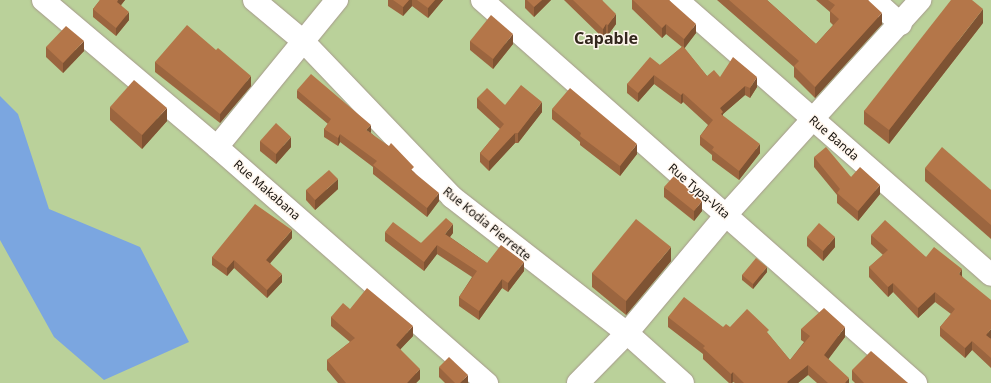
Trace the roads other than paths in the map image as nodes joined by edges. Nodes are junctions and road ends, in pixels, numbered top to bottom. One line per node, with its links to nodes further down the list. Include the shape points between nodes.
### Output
1 (43, 0): 11 (street, Rue Makabana)
2 (254, 0): 9 (street, Rue Kodia Pierrette)
3 (337, 0): 9 (street)
4 (482, 0): 12 (street, Rue Typa-Vita)
5 (678, 0): 10 (street, Rue Banda)
6 (874, 0): 8 (street)
7 (920, 0): 8 (street)
8 (901, 24): 10 (street)
9 (303, 41): 11 (street); 14 (street, Rue Kodia Pierrette, via 452,198)
10 (813, 120): 12 (street); 13 (street, Rue Banda)
11 (217, 147): 15 (street, Rue Makabana)
12 (726, 215): 14 (street); 18 (street, Rue Typa-Vita)
13 (991, 275)
14 (627, 333): 16 (street); 17 (street, Rue Kodia Pierrette)
15 (488, 383)
16 (578, 383)
17 (683, 383)
18 (916, 383)

